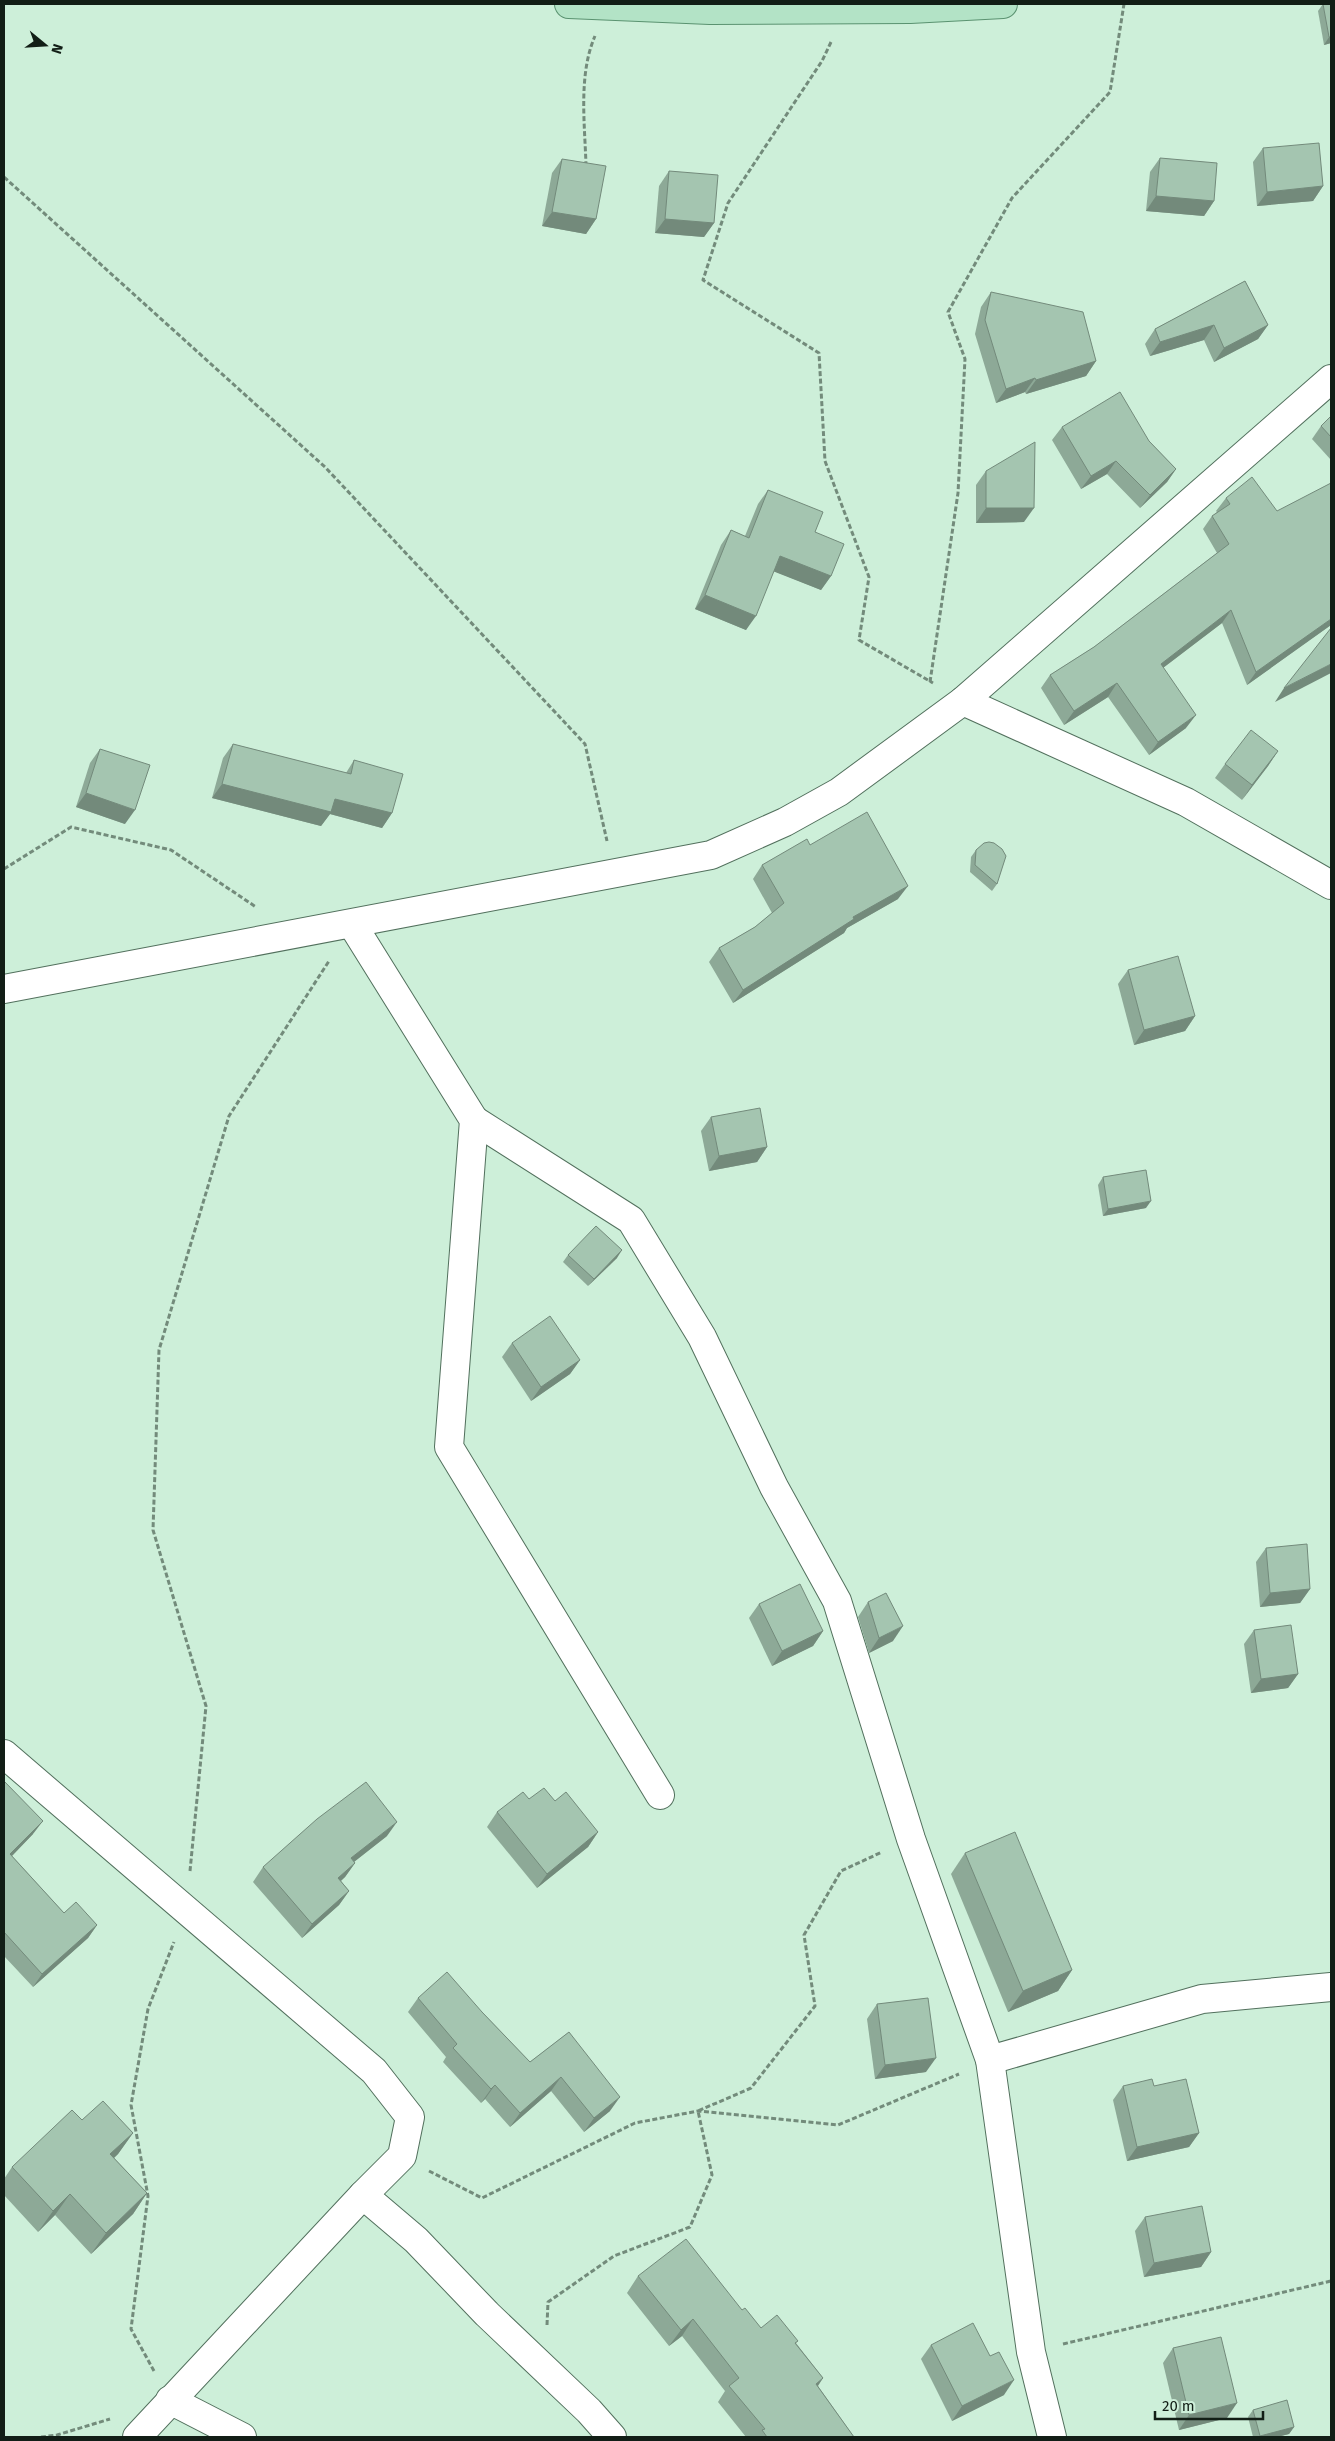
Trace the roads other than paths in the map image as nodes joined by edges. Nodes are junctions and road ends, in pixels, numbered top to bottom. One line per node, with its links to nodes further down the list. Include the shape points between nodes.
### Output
1 (569, 4): 2 (main road, via 710,10 846,10)
2 (1002, 4)
3 (1331, 379): 4 (street)
4 (963, 701): 5 (street, via 1186,802); 6 (street, via 839,792 785,822 711,855)
5 (1331, 885)
6 (352, 924): 7 (street); 8 (street)
7 (4, 989)
8 (474, 1120): 10 (street, via 449,1447); 12 (street, via 631,1220 697,1329 774,1487 837,1601 911,1839)
9 (4, 1754): 13 (street, via 374,2071 410,2117 402,2156)
10 (660, 1795)
11 (1331, 1987): 12 (street, via 1202,1999)
12 (990, 2060): 18 (street, via 1031,2352)
13 (363, 2195): 14 (street); 17 (street, via 416,2240)
14 (170, 2400): 15 (street); 16 (street)
15 (136, 2437)
16 (242, 2437)
17 (612, 2437)
18 (1052, 2437)

